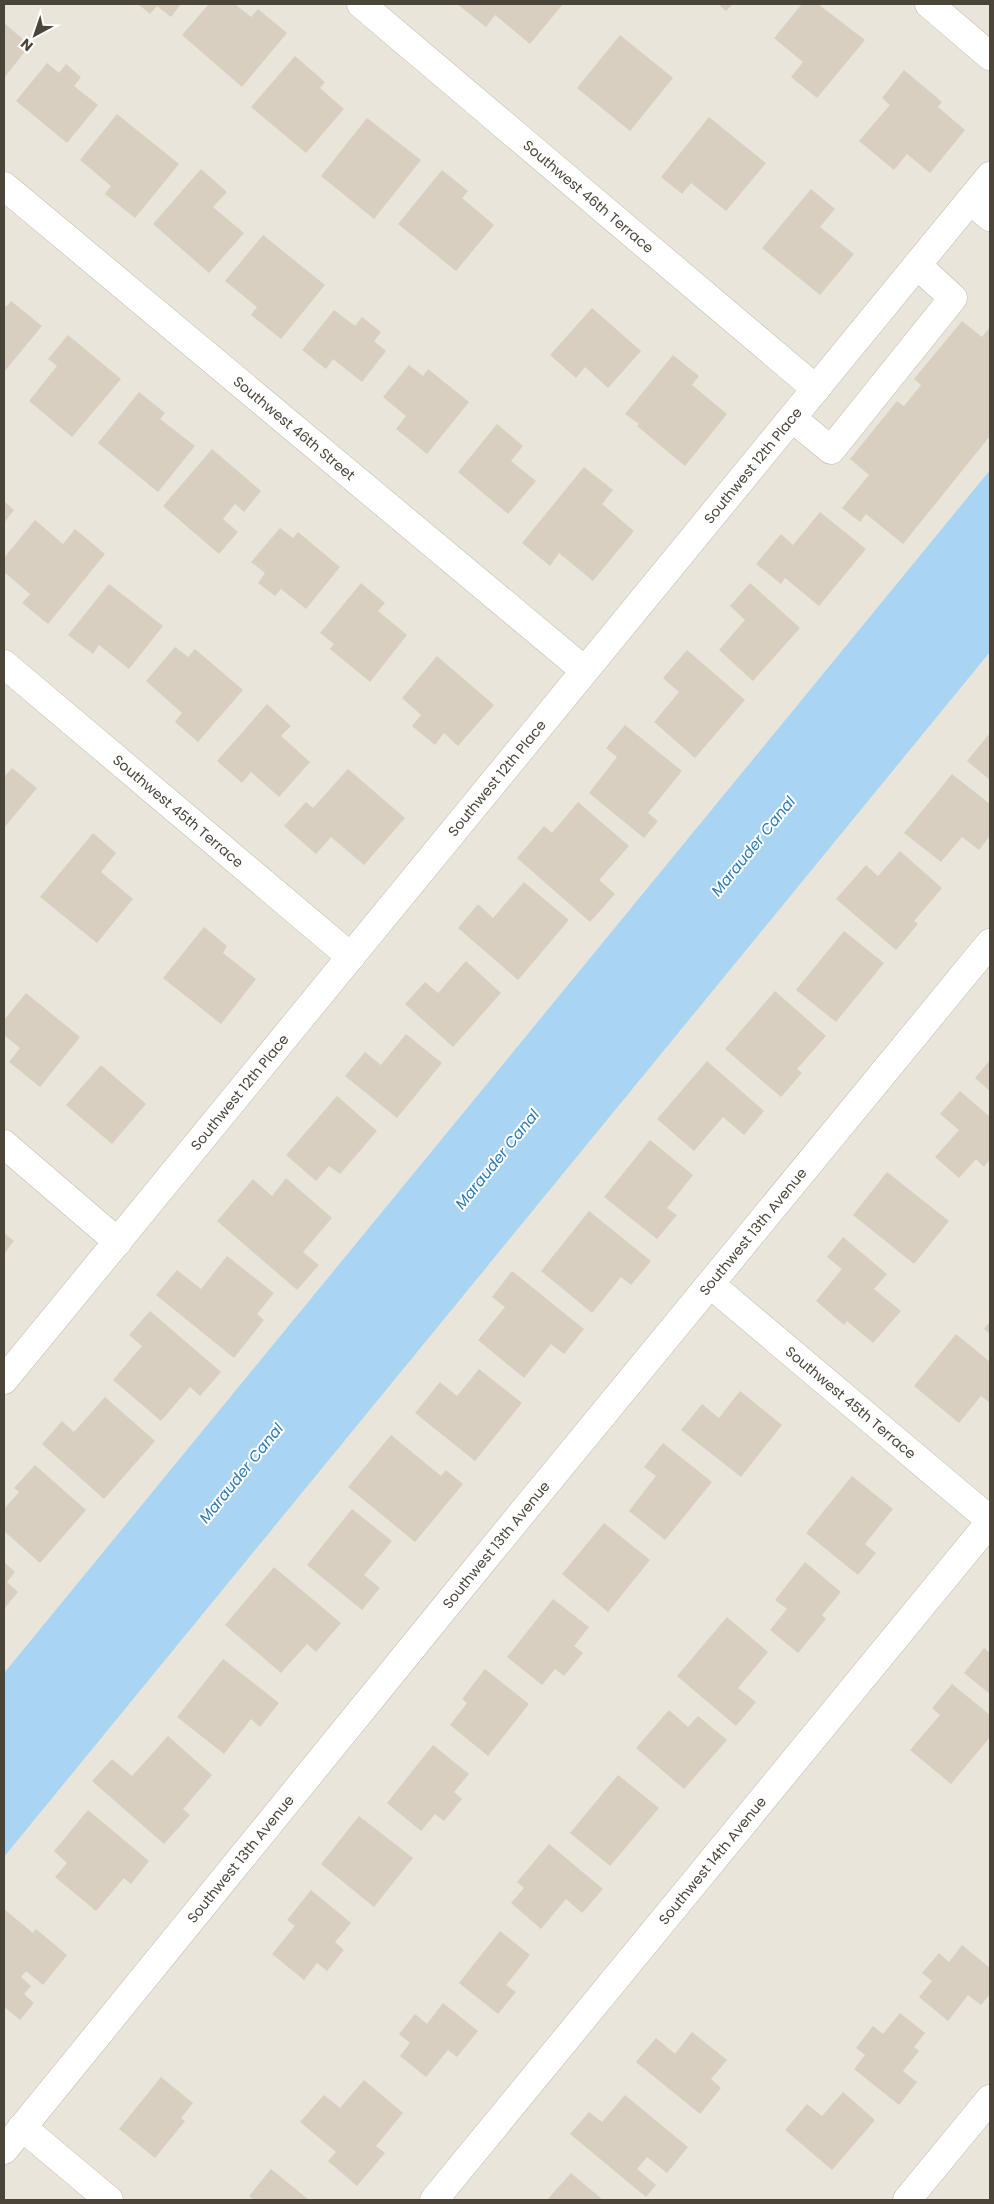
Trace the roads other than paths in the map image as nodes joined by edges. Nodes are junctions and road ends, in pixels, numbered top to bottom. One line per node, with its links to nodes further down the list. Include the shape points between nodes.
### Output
1 (361, 4): 8 (street, Southwest 46th Terrace)
2 (929, 4): 3 (street)
3 (990, 56)
4 (990, 176): 6 (street, Southwest 12th Place)
5 (4, 186): 11 (street, Southwest 46th Street)
6 (980, 209): 7 (street, Southwest 12th Place)
7 (917, 265): 8 (street, Southwest 12th Place); 9 (street, via 954,298 832,450)
8 (816, 389): 9 (street, Southwest 12th Place)
9 (792, 418): 11 (street, Southwest 12th Place)
10 (4, 664): 13 (street, Southwest 45th Terrace)
11 (584, 670): 13 (street, Southwest 12th Place)
12 (990, 943): 16 (street, Southwest 13th Avenue)
13 (351, 957): 15 (street, Southwest 12th Place)
14 (4, 1144): 15 (street)
15 (118, 1242): 17 (street, Southwest 12th Place)
16 (710, 1284): 18 (street, Southwest 45th Terrace); 20 (street, Southwest 13th Avenue)
17 (4, 1380)
18 (990, 1521): 23 (street, Southwest 14th Avenue)
19 (990, 2099): 24 (street)
20 (22, 2128): 21 (street, Southwest 13th Avenue); 22 (street)
21 (4, 2150)
22 (109, 2200)
23 (434, 2200)
24 (907, 2200)

